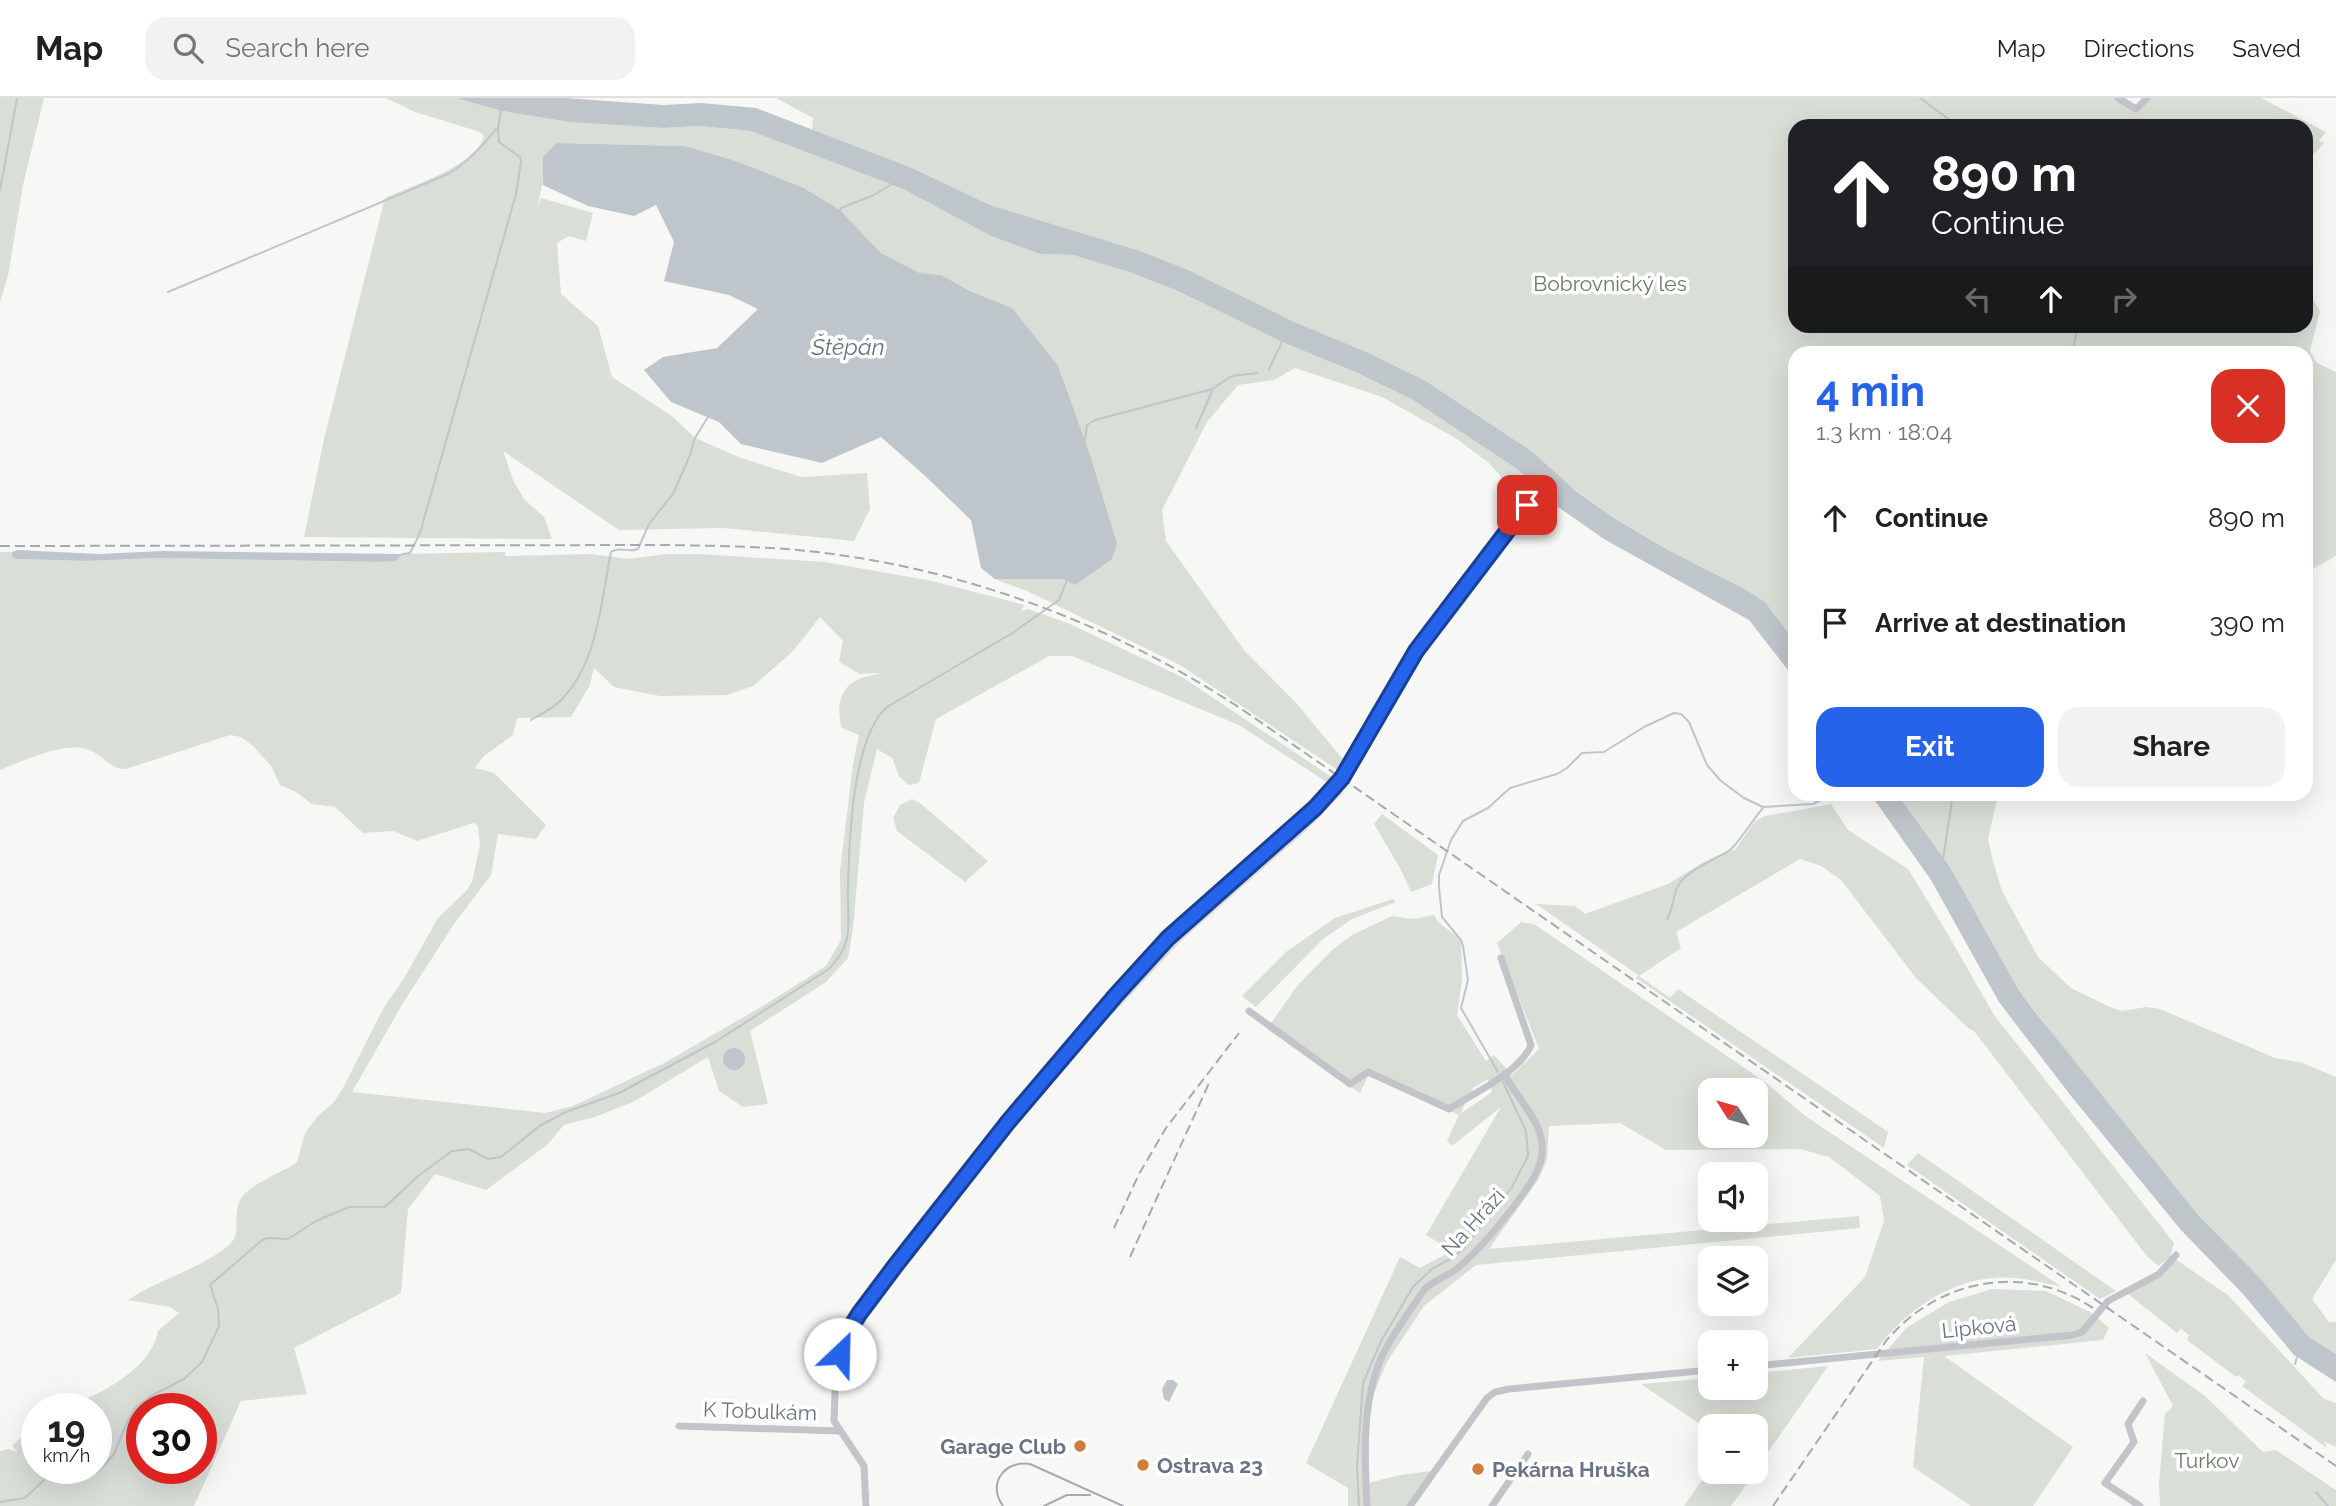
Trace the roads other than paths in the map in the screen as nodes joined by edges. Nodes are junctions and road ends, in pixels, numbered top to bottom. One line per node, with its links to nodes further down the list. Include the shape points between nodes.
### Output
1 (2118, 98): 2 (street, via 2136,109)
2 (2147, 98)
3 (1527, 505): 12 (street, via 1416,651 1342,778 1315,808 1168,938 1116,995 1008,1122 859,1314 843,1340 836,1368 834,1421)
4 (1501, 958): 6 (street, via 1531,1045)
5 (1249, 1011): 6 (street, via 1350,1084 1368,1072 1449,1109)
6 (1504, 1074): 15 (street, Na Hrázi, via 1539,1130 1538,1168 1472,1255 1424,1290 1382,1358 1368,1404)
7 (2176, 1255): 8 (street, Lipková, via 2159,1274 2108,1301 2082,1332 2073,1335)
8 (1768, 1365)
9 (1698, 1371): 16 (street, via 1494,1392)
10 (2143, 1401): 18 (street, via 2128,1424 2134,1442 2105,1483)
11 (679, 1426): 12 (street, K Tobulkám)
12 (840, 1431): 14 (street, via 864,1466)
13 (1528, 1454): 17 (street)
14 (866, 1506)
15 (1367, 1506)
16 (1409, 1506)
17 (1492, 1506)
18 (2140, 1506)

